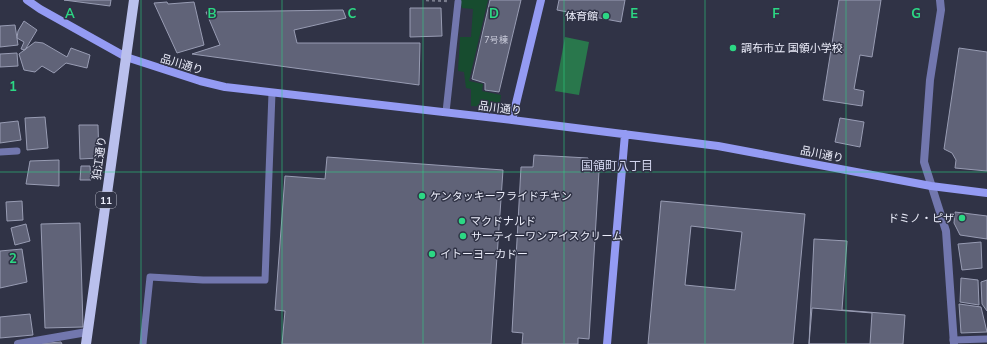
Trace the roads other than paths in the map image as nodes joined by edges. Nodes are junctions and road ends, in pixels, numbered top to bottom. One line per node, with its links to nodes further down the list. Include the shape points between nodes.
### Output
1 (27, 0): 6 (street, 品川通り)
2 (134, 0): 6 (main road, 狛江通り / 11)
3 (541, 0): 9 (street)
4 (940, 0): 13 (street, via 941,10 930,80 924,162)
5 (458, 2): 8 (lane)
6 (126, 57): 7 (street, 品川通り, via 200,81); 15 (main road, 狛江通り / 11)
7 (272, 93): 8 (street, 品川通り); 20 (lane, via 265,280 150,277)
8 (446, 112): 9 (street, 品川通り)
9 (512, 120): 10 (street, 品川通り)
10 (625, 134): 13 (street, 品川通り, via 718,146); 21 (street)
11 (18, 151): 12 (lane)
12 (0, 152)
13 (931, 186): 14 (street, 品川通り); 17 (street, via 946,231)
14 (987, 193)
15 (87, 332): 18 (street); 19 (main road, 狛江通り / 11)
16 (987, 339): 17 (lane)
17 (953, 342)
18 (18, 344)
19 (86, 344)
20 (143, 344)
21 (607, 344)

